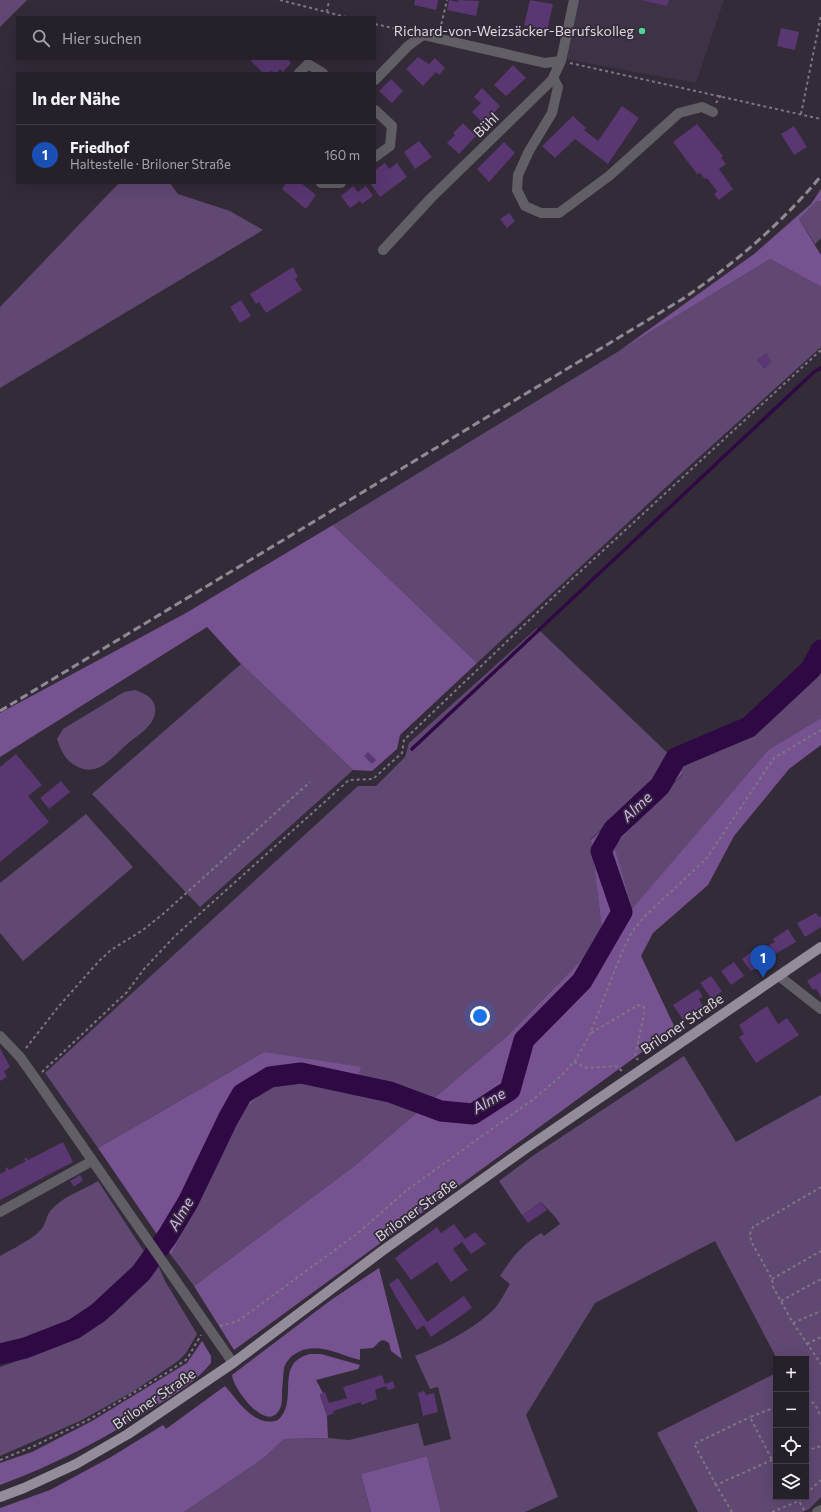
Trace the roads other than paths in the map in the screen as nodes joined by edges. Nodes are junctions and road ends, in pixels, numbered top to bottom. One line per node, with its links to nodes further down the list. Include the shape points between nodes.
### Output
1 (574, 0): 2 (street, Bühl)
2 (561, 61): 5 (street, Bühl); 6 (street, via 545,63 423,35 408,46)
3 (300, 72): 4 (street, via 308,64)
4 (321, 72)
5 (553, 78): 8 (street, via 558,87 552,113 529,151 518,175 516,190 525,206 541,213 559,213 609,176 679,113 702,108); 10 (street, Bühl, via 431,198)
6 (376, 79)
7 (376, 111): 9 (street, via 392,126 390,146)
8 (713, 112)
9 (376, 156)
10 (383, 250)
11 (821, 947): 12 (main road, Briloner Straße)
12 (779, 976): 13 (street); 17 (main road, Briloner Straße, via 525,1149)
13 (821, 1009)
14 (0, 1036): 15 (street, via 20,1057)
15 (92, 1161): 16 (street); 17 (street)
16 (0, 1212)
17 (232, 1363): 18 (main road, Briloner Straße, via 128,1434 76,1464)
18 (0, 1497)
19 (821, 1510): 20 (street)
20 (817, 1512)

